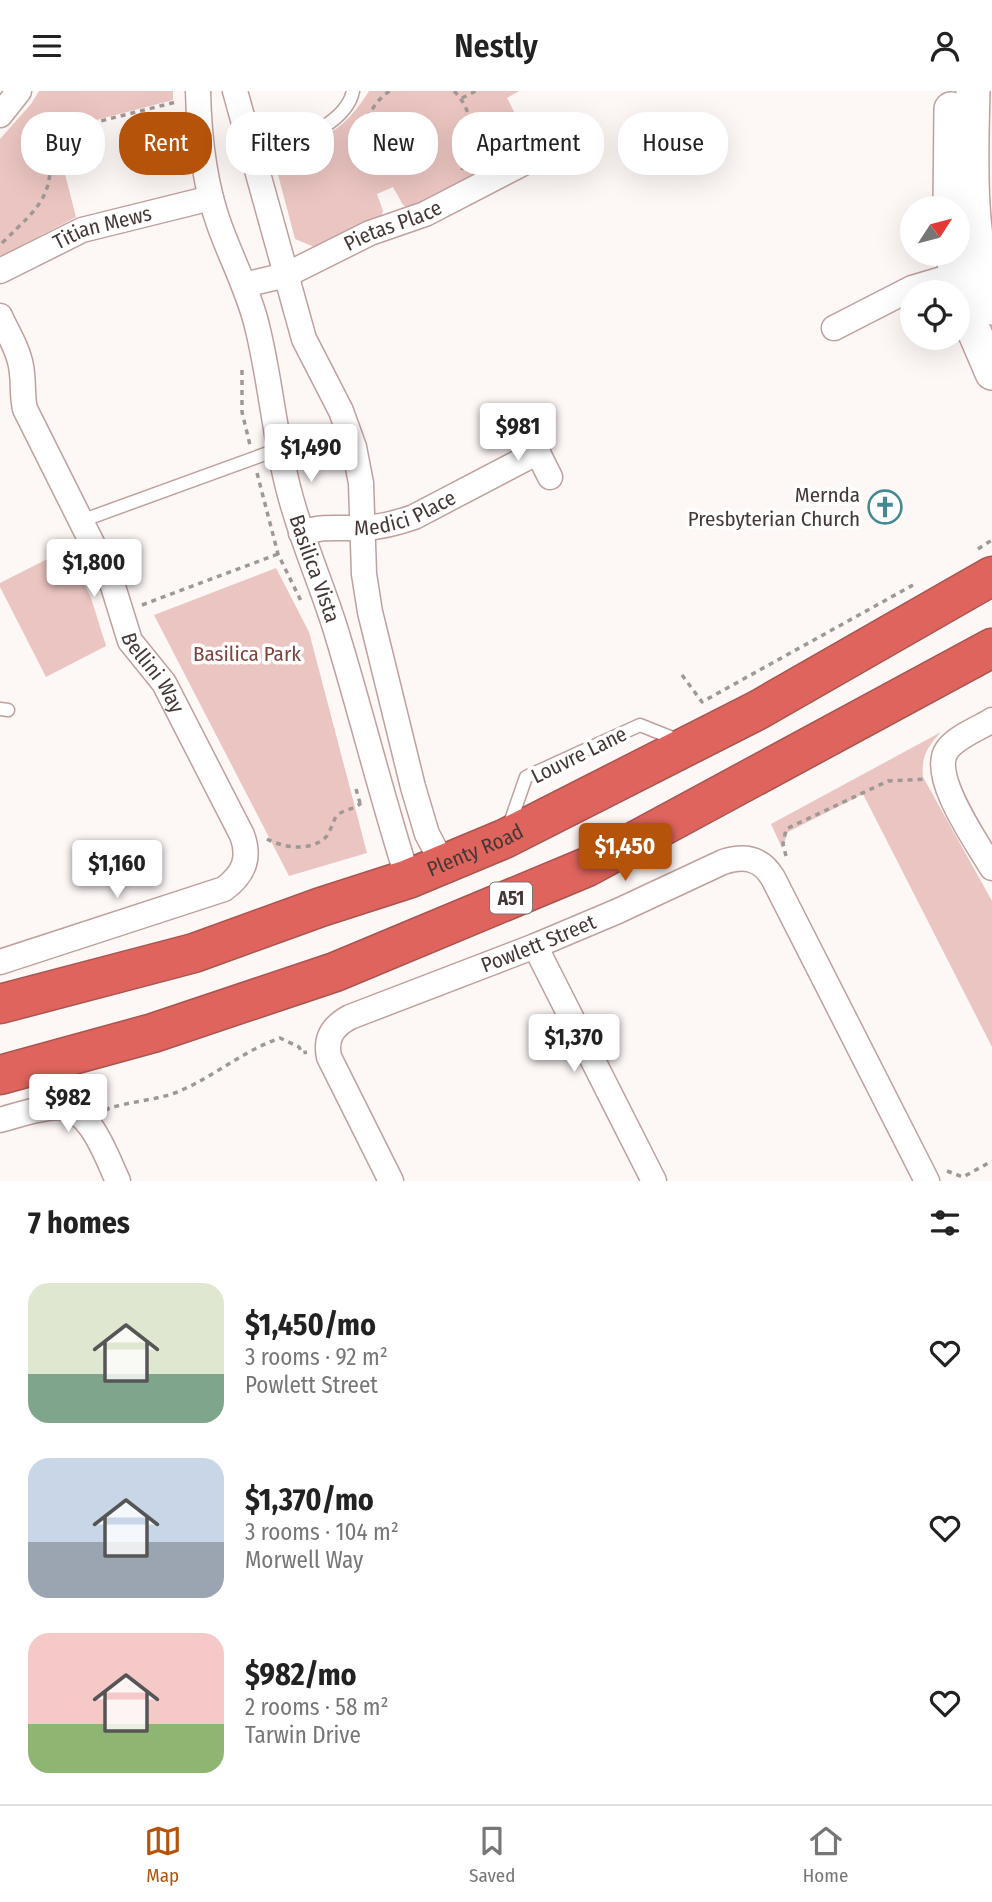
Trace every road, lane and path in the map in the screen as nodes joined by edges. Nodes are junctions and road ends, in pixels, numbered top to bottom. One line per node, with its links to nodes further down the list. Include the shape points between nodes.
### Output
1 (19, 91): 13 (street)
2 (236, 91): 11 (street, Basilica Vista)
3 (353, 91): 14 (lane, via 345,111)
4 (390, 91): 12 (path)
5 (454, 91): 10 (path)
6 (476, 91): 10 (path)
7 (952, 91): 17 (street)
8 (973, 91): 20 (street)
9 (198, 93): 18 (street, Basilica Vista); 21 (path, via 49,134 51,167 43,200)
10 (462, 99): 19 (path, via 470,115 470,149)
11 (241, 112)
12 (370, 112)
13 (0, 115)
14 (334, 120)
15 (258, 175): 25 (street, Basilica Vista)
16 (501, 175): 19 (street, Pietas Place)
17 (965, 196)
18 (211, 198): 24 (street, Titian Mews, via 82,230); 26 (street, Basilica Vista)
19 (451, 201): 25 (street, Pietas Place, via 370,233)
20 (970, 240): 27 (street)
21 (0, 245)
22 (939, 266): 29 (street, via 912,288)
23 (968, 266): 30 (street, via 965,310)
24 (0, 271)
25 (286, 275): 26 (street, Pietas Place); 36 (street, Basilica Vista, via 304,339 354,447 361,483)
26 (244, 285): 32 (street, Basilica Vista, via 258,327)
27 (992, 308)
28 (0, 316): 35 (street, Bellini Way, via 20,359 25,409)
29 (834, 328)
30 (992, 373)
31 (526, 429): 33 (street)
32 (279, 449): 35 (lane); 37 (street, Basilica Vista)
33 (538, 452): 34 (street); 36 (street, Medici Place, via 414,517)
34 (550, 477)
35 (81, 521): 48 (street, Bellini Way, via 112,583 130,641 164,683)
36 (361, 528): 37 (street, Medici Place, via 321,527); 49 (street, Basilica Vista, via 370,612 413,787 427,834)
37 (302, 533): 47 (street, Basilica Vista, via 337,633)
38 (992, 540): 40 (path)
39 (278, 554): 42 (path)
40 (979, 566): 49 (highway, Plenty Road, via 758,710 504,839)
41 (918, 582): 44 (path, via 702,702)
42 (142, 605)
43 (992, 648): 56 (highway, A51, via 587,867 335,972 153,1033)
44 (682, 675)
45 (992, 720): 46 (street, via 948,749)
46 (943, 775): 50 (path, via 888,781 786,829 783,850); 51 (street)
47 (382, 795): 48 (path, via 340,813 326,837 303,847 278,845 266,838 260,827); 52 (street, Basilica Vista)
48 (242, 835): 54 (street, Bellini Way, via 247,855 242,873 224,889)
49 (443, 864): 52 (highway, Plenty Road)
50 (791, 866)
51 (992, 868)
52 (408, 879): 55 (highway, Plenty Road, via 194,953)
53 (535, 946): 61 (street, Powlett Street, via 334,1027 327,1048 329,1058); 62 (street); 63 (street, Powlett Street, via 723,862 736,858 759,862 773,878)
54 (0, 962)
55 (0, 1004)
56 (0, 1075)
57 (0, 1120): 60 (street, via 59,1107 78,1112)
58 (941, 1160): 59 (path, via 947,1172 963,1177)
59 (992, 1161)
60 (118, 1181)
61 (391, 1181)
62 (654, 1181)
63 (927, 1181)

